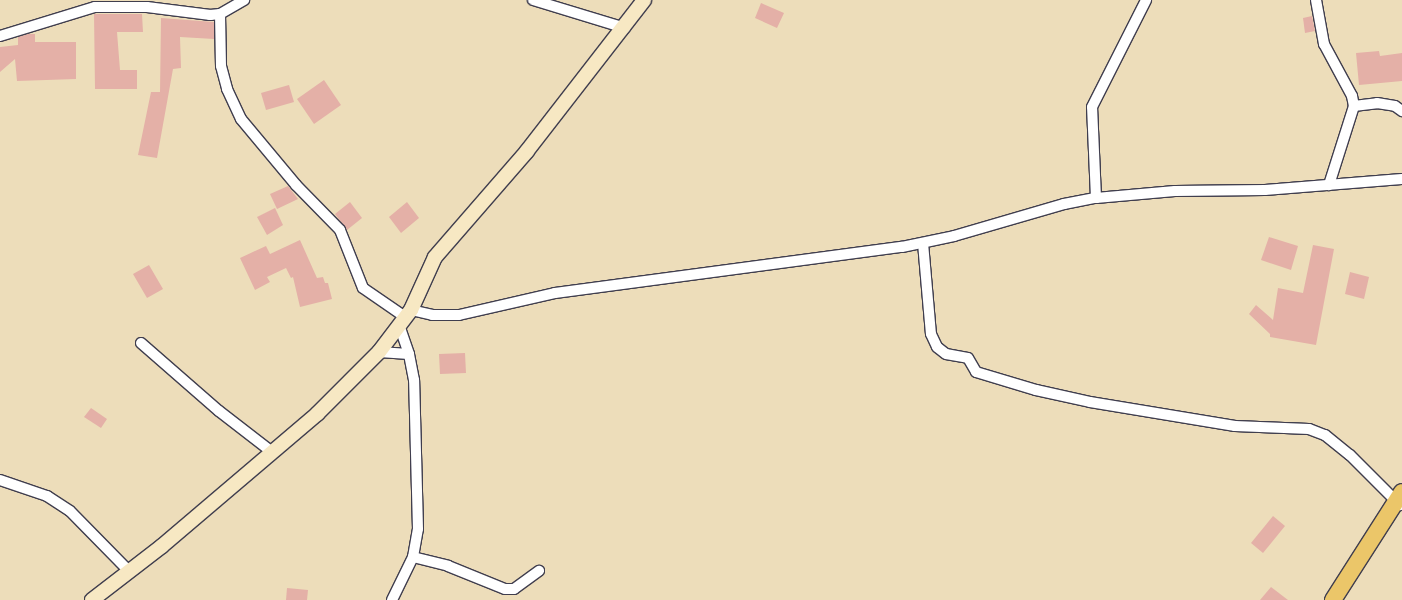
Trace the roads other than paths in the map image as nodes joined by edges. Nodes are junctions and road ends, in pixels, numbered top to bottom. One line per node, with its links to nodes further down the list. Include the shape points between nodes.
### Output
1 (244, 0): 6 (street)
2 (533, 0): 7 (street)
3 (644, 0): 7 (street)
4 (1146, 0): 13 (street, via 1092,107)
5 (1316, 0): 9 (street, via 1324,44 1352,96)
6 (220, 14): 8 (street, via 147,7 94,7); 15 (street, via 221,66 226,89 241,119 296,185 340,230 364,288)
7 (624, 28): 15 (street, via 527,151 435,257)
8 (0, 36)
9 (1354, 106): 10 (street, via 1377,103); 12 (street)
10 (1402, 110)
11 (1402, 179): 12 (street)
12 (1329, 185): 13 (street, via 1265,190 1175,191)
13 (1096, 198): 14 (street, via 1064,204)
14 (923, 243): 15 (street, via 812,261 563,292 459,315); 21 (street, via 931,334 937,347 946,354 968,358 976,372 1036,390 1090,402 1235,426 1309,429 1325,435)
15 (405, 317): 17 (street); 18 (street)
16 (140, 343): 19 (street, via 219,411)
17 (378, 352): 18 (street); 19 (street, via 317,414)
18 (410, 354): 22 (street, via 414,380 418,529)
19 (272, 452): 23 (street)
20 (0, 480): 23 (street, via 47,496 70,512)
21 (1400, 500): 27 (main road)
22 (413, 557): 24 (street, via 448,566 505,589 514,589); 26 (street)
23 (129, 571): 25 (street)
24 (540, 571)
25 (92, 600)
26 (392, 600)
27 (1333, 600)

